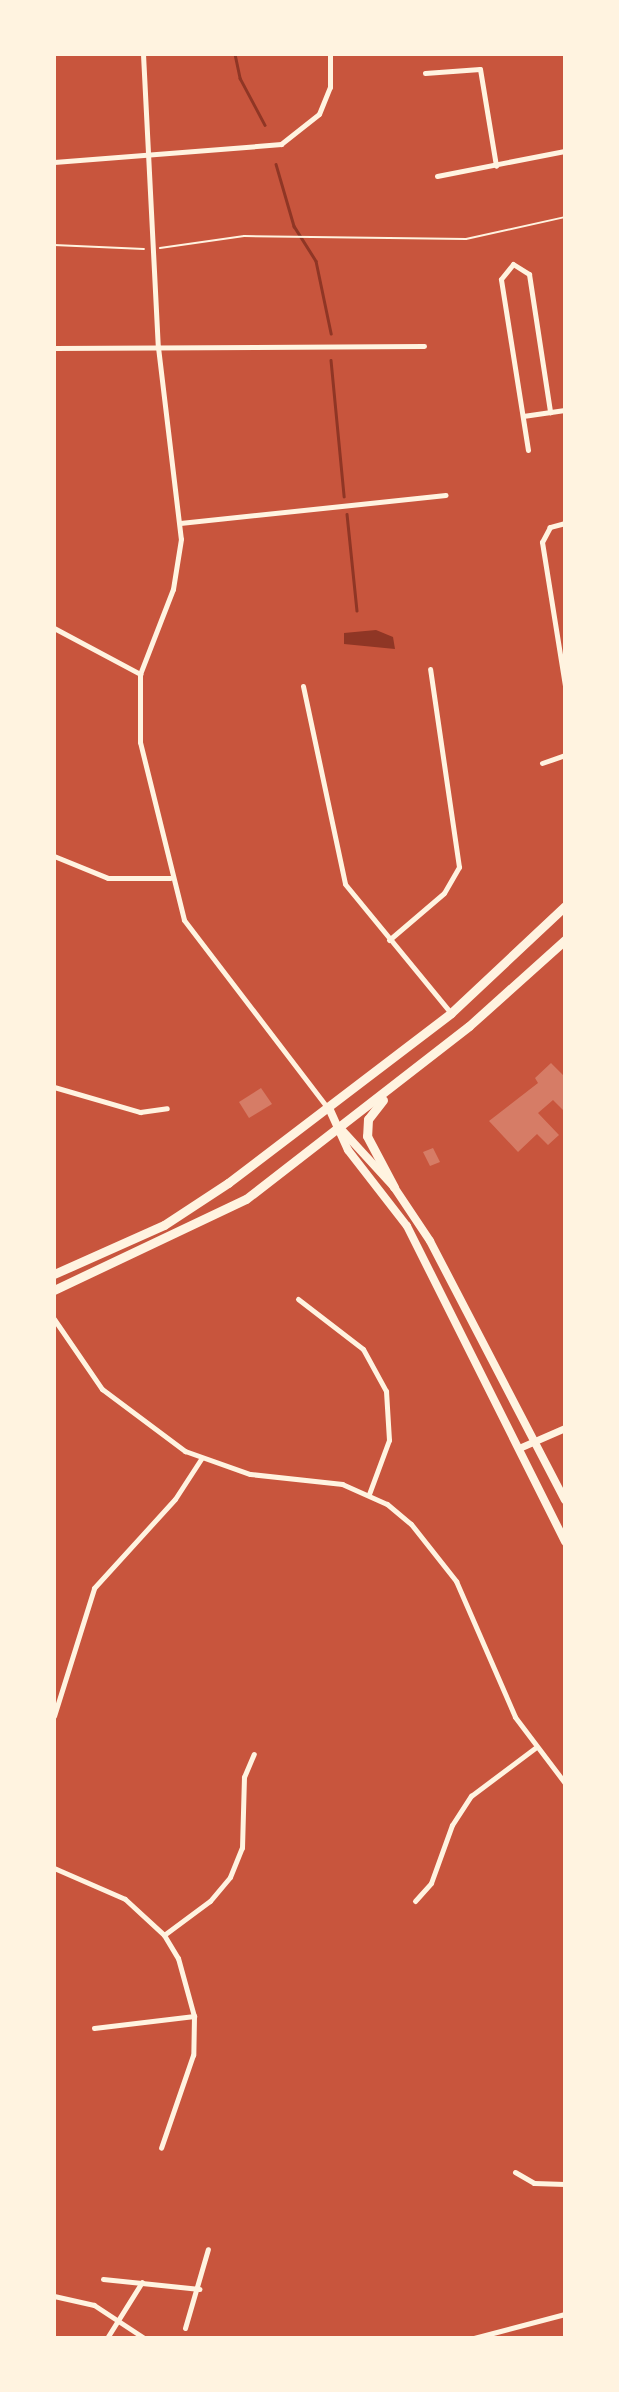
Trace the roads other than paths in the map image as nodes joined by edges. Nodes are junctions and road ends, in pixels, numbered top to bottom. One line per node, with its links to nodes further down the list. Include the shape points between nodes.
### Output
1 (143, 54): 5 (street)
2 (330, 54): 5 (street, via 325,102 293,139 269,147)
3 (425, 73): 7 (street, via 480,69)
4 (565, 151): 7 (street)
5 (150, 155): 6 (street); 10 (street)
6 (54, 162)
7 (496, 166): 8 (street)
8 (437, 176)
9 (424, 346): 10 (street)
10 (158, 347): 11 (street); 17 (street)
11 (54, 348)
12 (565, 410): 13 (street)
13 (550, 412): 14 (street); 14 (street, via 529,274 513,264 501,279)
14 (523, 416): 15 (street)
15 (528, 450)
16 (446, 495): 17 (street)
17 (180, 523): 23 (street, via 178,570)
18 (565, 523): 21 (street, via 550,527 542,542)
19 (54, 628): 23 (street)
20 (565, 638): 21 (street)
21 (557, 640): 25 (street)
22 (430, 669): 31 (street, via 459,866 444,893)
23 (140, 674): 29 (street, via 140,742)
24 (303, 686): 31 (street, via 341,873)
25 (565, 686)
26 (565, 755): 27 (street)
27 (542, 763)
28 (54, 856): 29 (street, via 108,878)
29 (170, 878): 37 (street, via 195,939)
30 (565, 906): 33 (main road)
31 (389, 940): 33 (street)
32 (565, 940): 34 (main road)
33 (451, 1013): 37 (main road)
34 (395, 1086): 38 (main road); 39 (main road, via 366,1129)
35 (54, 1087): 36 (street, via 140,1112)
36 (167, 1108)
37 (329, 1108): 38 (main road); 40 (main road, via 164,1225)
38 (340, 1128): 39 (main road); 41 (main road, via 223,1212); 46 (main road, via 348,1150 407,1226)
39 (394, 1187): 45 (main road)
40 (54, 1274)
41 (54, 1290)
42 (298, 1299): 48 (street, via 363,1349 386,1391 389,1440)
43 (54, 1319): 47 (street, via 102,1389)
44 (565, 1428): 45 (street)
45 (536, 1441): 46 (street); 49 (main road)
46 (519, 1448): 50 (main road)
47 (201, 1459): 48 (street, via 250,1474 327,1480); 51 (street, via 175,1499 94,1588)
48 (369, 1494): 52 (street, via 411,1524 444,1563)
49 (565, 1500)
50 (565, 1542)
51 (54, 1716)
52 (535, 1748): 54 (street); 56 (street, via 471,1796 449,1832 431,1883)
53 (254, 1754): 57 (street, via 244,1777 242,1848 230,1877 211,1901)
54 (565, 1783)
55 (54, 1868): 57 (street, via 117,1895)
56 (415, 1900)
57 (164, 1935): 58 (street, via 182,1968)
58 (194, 2016): 59 (street); 60 (street, via 189,2074)
59 (94, 2028)
60 (161, 2148)
61 (516, 2172): 62 (street, via 534,2183)
62 (565, 2184)
63 (208, 2249): 66 (street)
64 (103, 2279): 65 (street)
65 (142, 2281): 66 (street); 69 (street)
66 (199, 2289): 70 (street)
67 (54, 2296): 69 (street, via 94,2305)
68 (565, 2314): 73 (street)
69 (118, 2319): 71 (street); 72 (street)
70 (185, 2328)
71 (107, 2338)
72 (144, 2338)
73 (474, 2338)

